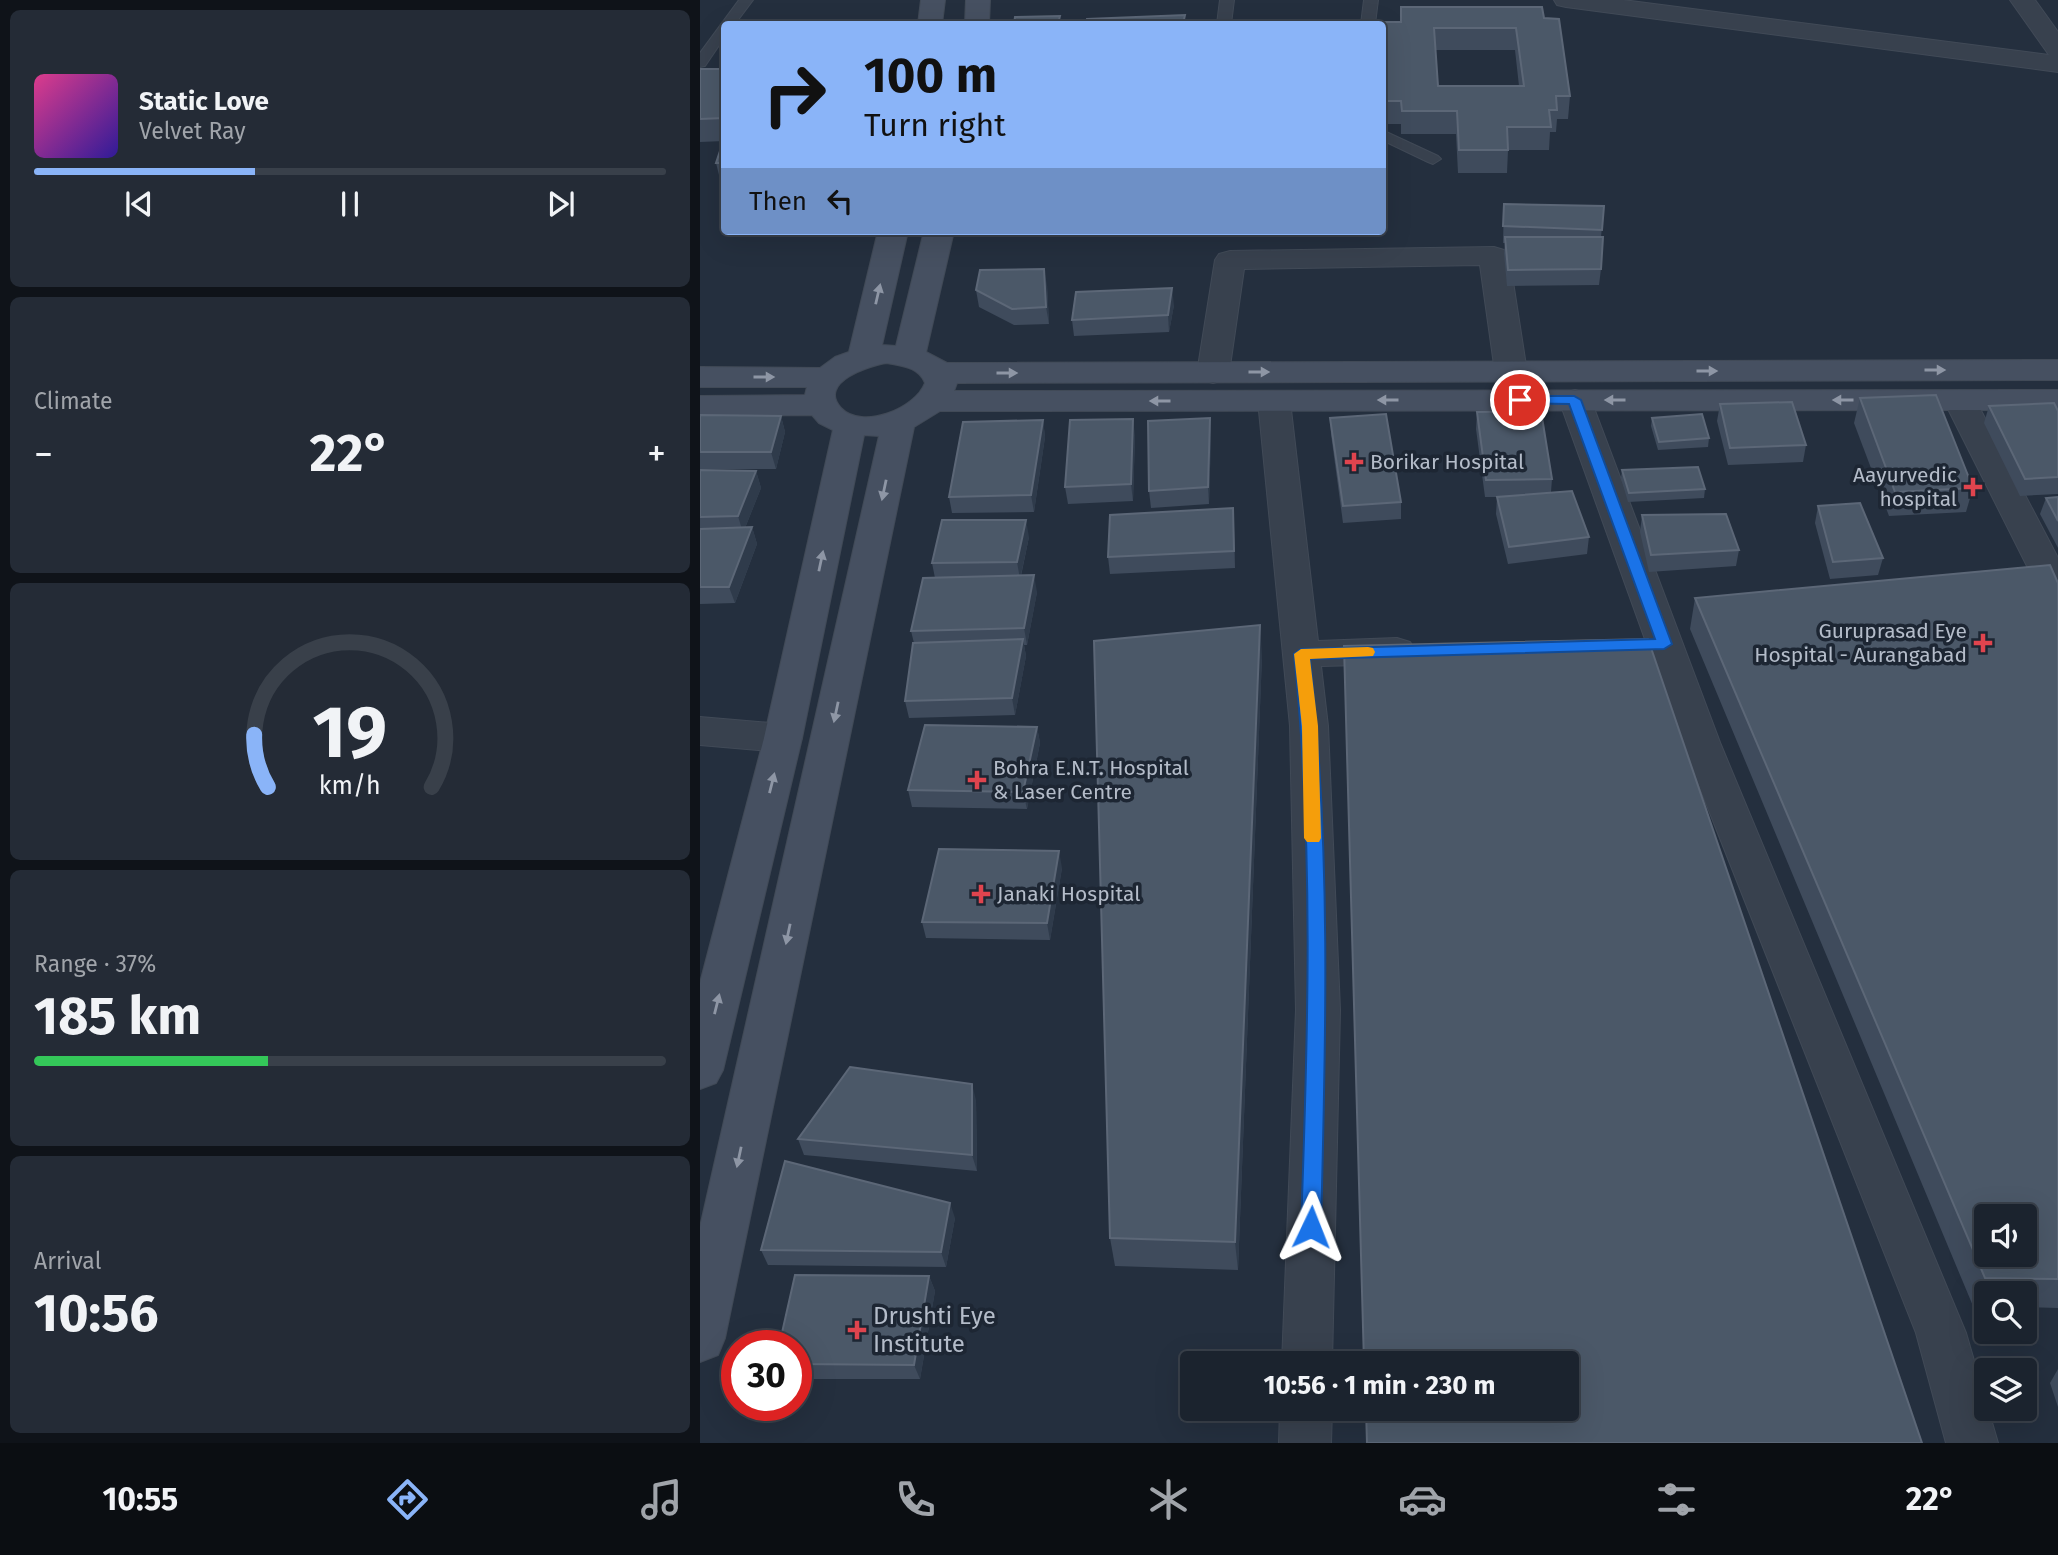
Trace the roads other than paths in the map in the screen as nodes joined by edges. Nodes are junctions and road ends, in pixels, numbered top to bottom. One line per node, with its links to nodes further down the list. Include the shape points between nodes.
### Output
1 (746, 0): 10 (lane)
2 (933, 0): 11 (street)
3 (978, 0): 12 (street)
4 (1227, 0): 13 (lane)
5 (1371, 0): 14 (lane)
6 (1566, 0): 8 (street)
7 (2022, 0): 16 (street)
8 (1606, 3): 9 (street)
9 (1719, 10): 18 (street)
10 (730, 21)
11 (930, 21)
12 (977, 21)
13 (1224, 21)
14 (1368, 21)
15 (721, 33): 17 (lane)
16 (2058, 50)
17 (700, 63)
18 (2058, 64)
19 (1386, 136): 20 (lane)
20 (1433, 159)
21 (892, 235): 25 (street, one-way to 21)
22 (938, 235): 24 (street)
23 (1231, 245): 27 (street, via 1494,256); 28 (street)
24 (910, 355): 25 (street); 30 (street, via 928,362)
25 (864, 357): 35 (street, via 843,366)
26 (2058, 370): 27 (street, one-way to 26)
27 (1511, 372): 28 (street, one-way to 27)
28 (1213, 373): 30 (street, one-way to 28)
29 (700, 377): 35 (street, one-way to 35)
30 (937, 387): 33 (street, one-way to 30); 37 (street, via 920,414)
31 (1574, 400): 33 (street, one-way to 33); 34 (street, one-way to 31); 39 (street)
32 (2058, 400): 34 (street)
33 (1274, 401): 42 (street)
34 (1960, 401): 38 (street)
35 (833, 402): 36 (street); 37 (street, via 873,427); 44 (street, one-way to 35)
36 (700, 406)
37 (898, 423): 46 (street, one-way to 46)
38 (2058, 592)
39 (1664, 644): 40 (street); 50 (street, via 1941,1333)
40 (1623, 645)
41 (1432, 650): 42 (street)
42 (1301, 654): 47 (street, via 1310,726 1318,1010)
43 (700, 731): 44 (street)
44 (783, 738): 45 (street, one-way to 44)
45 (700, 1070)
46 (700, 1338)
47 (1307, 1351)
48 (1306, 1421): 49 (street)
49 (1305, 1443)
50 (1972, 1443)

